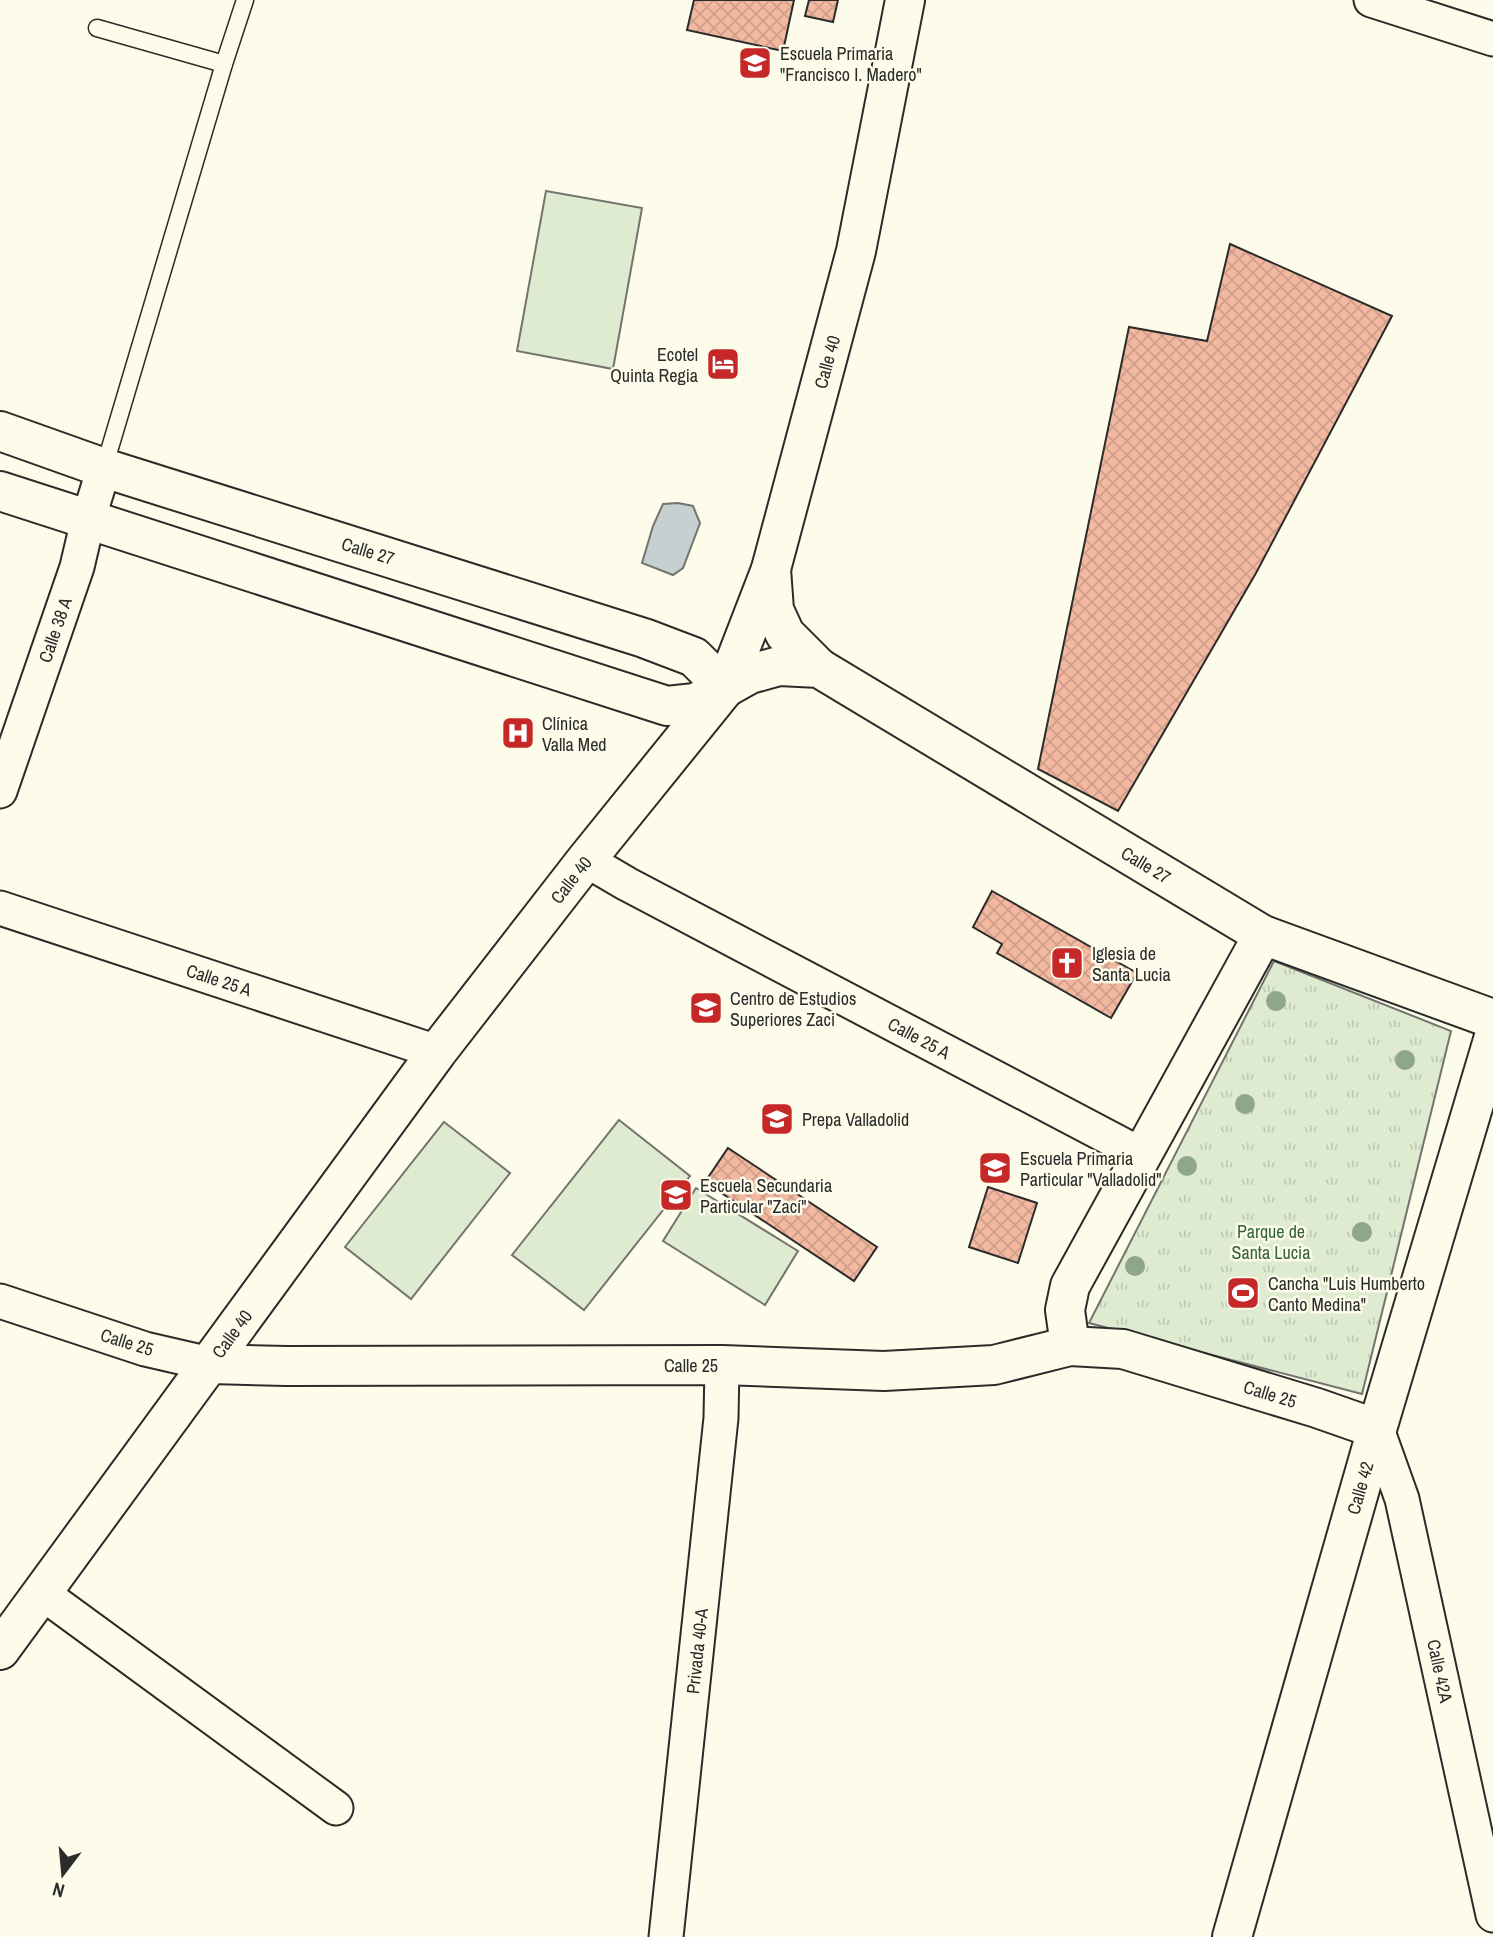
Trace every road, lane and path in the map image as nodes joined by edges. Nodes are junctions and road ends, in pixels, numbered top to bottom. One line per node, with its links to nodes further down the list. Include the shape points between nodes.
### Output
1 (245, 0): 6 (lane)
2 (905, 0): 11 (main road, Calle 40, via 856,251)
3 (1371, 0): 5 (street)
4 (97, 28): 6 (lane)
5 (1493, 39)
6 (224, 64): 8 (lane)
7 (0, 431): 8 (main road, Calle 27)
8 (104, 468): 10 (street, Calle 38 A); 13 (main road, Calle 27, via 644,638 694,657)
9 (0, 491): 10 (main road, Calle 27)
10 (88, 520): 13 (main road, Calle 27, via 667,706 695,703); 14 (street, Calle 38 A, via 77,567)
11 (771, 569): 12 (main road, Calle 27, via 775,610 785,634); 13 (main road, Calle 40)
12 (819, 668): 13 (main road, Calle 27, via 779,666 750,674); 17 (main road, Calle 27)
13 (725, 688): 15 (main road, Calle 40)
14 (0, 791)
15 (586, 860): 20 (main road, Calle 40); 21 (street, Calle 25 A)
16 (0, 908): 20 (street, Calle 25 A)
17 (1263, 935): 18 (main road, Calle 27); 21 (main road)
18 (1493, 1019)
19 (1493, 1040): 26 (main road, Calle 42)
20 (437, 1052): 24 (main road, Calle 40)
21 (1142, 1155): 23 (main road, via 1070,1286 1065,1310)
22 (0, 1301): 24 (street, Calle 25, via 145,1349)
23 (1070, 1346): 25 (main road, Calle 25, via 994,1365 884,1371); 26 (main road, Calle 25, via 1123,1349)
24 (210, 1364): 25 (main road, Calle 25); 27 (main road, Calle 40)
25 (722, 1365): 31 (street, Privada 40-A, via 721,1418)
26 (1377, 1429): 30 (street, Calle 42A, via 1402,1499); 32 (main road, Calle 42)
27 (42, 1593): 28 (main road, Calle 40); 29 (street)
28 (0, 1650)
29 (336, 1808)
30 (1493, 1915)
31 (666, 1937)
32 (1232, 1937)

